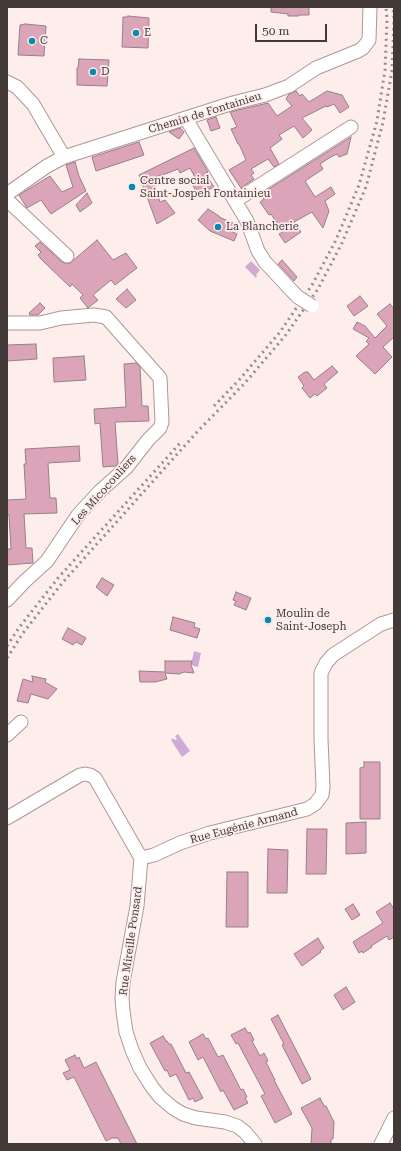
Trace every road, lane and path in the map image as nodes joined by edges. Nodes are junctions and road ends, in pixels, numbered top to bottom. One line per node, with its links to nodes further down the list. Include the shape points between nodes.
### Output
1 (370, 7): 2 (street); 4 (street, Chemin de Fontainieu, via 370,34 363,48 316,68 289,86)
2 (374, 7)
3 (7, 82): 6 (street, via 17,87 33,104)
4 (186, 118): 6 (street, Chemin de Fontainieu); 9 (street)
5 (350, 127): 9 (street)
6 (64, 157): 7 (street, Chemin de Fontainieu)
7 (7, 194)
8 (7, 200): 10 (street)
9 (235, 201): 11 (street, bridge, via 248,221 264,262 292,292)
10 (67, 256)
11 (312, 306)
12 (7, 323): 13 (street, Les Micocouliers, via 40,323 94,315 106,318 160,378 162,422 160,428 126,468 78,515 46,562)
13 (7, 600)
14 (394, 620): 18 (street, Rue Eugénie Armand, via 381,624 333,655 321,673 323,787 322,795 315,804 286,815 210,833)
15 (21, 722): 16 (street)
16 (7, 735)
17 (7, 818): 18 (street, via 80,775 90,775 95,778)
18 (141, 858): 20 (street, Rue Mireille Ponsard, via 137,906 122,998 126,1032 132,1050 152,1087 173,1108 196,1118 237,1126 246,1132)
19 (394, 1118): 21 (street)
20 (254, 1144)
21 (381, 1144)

